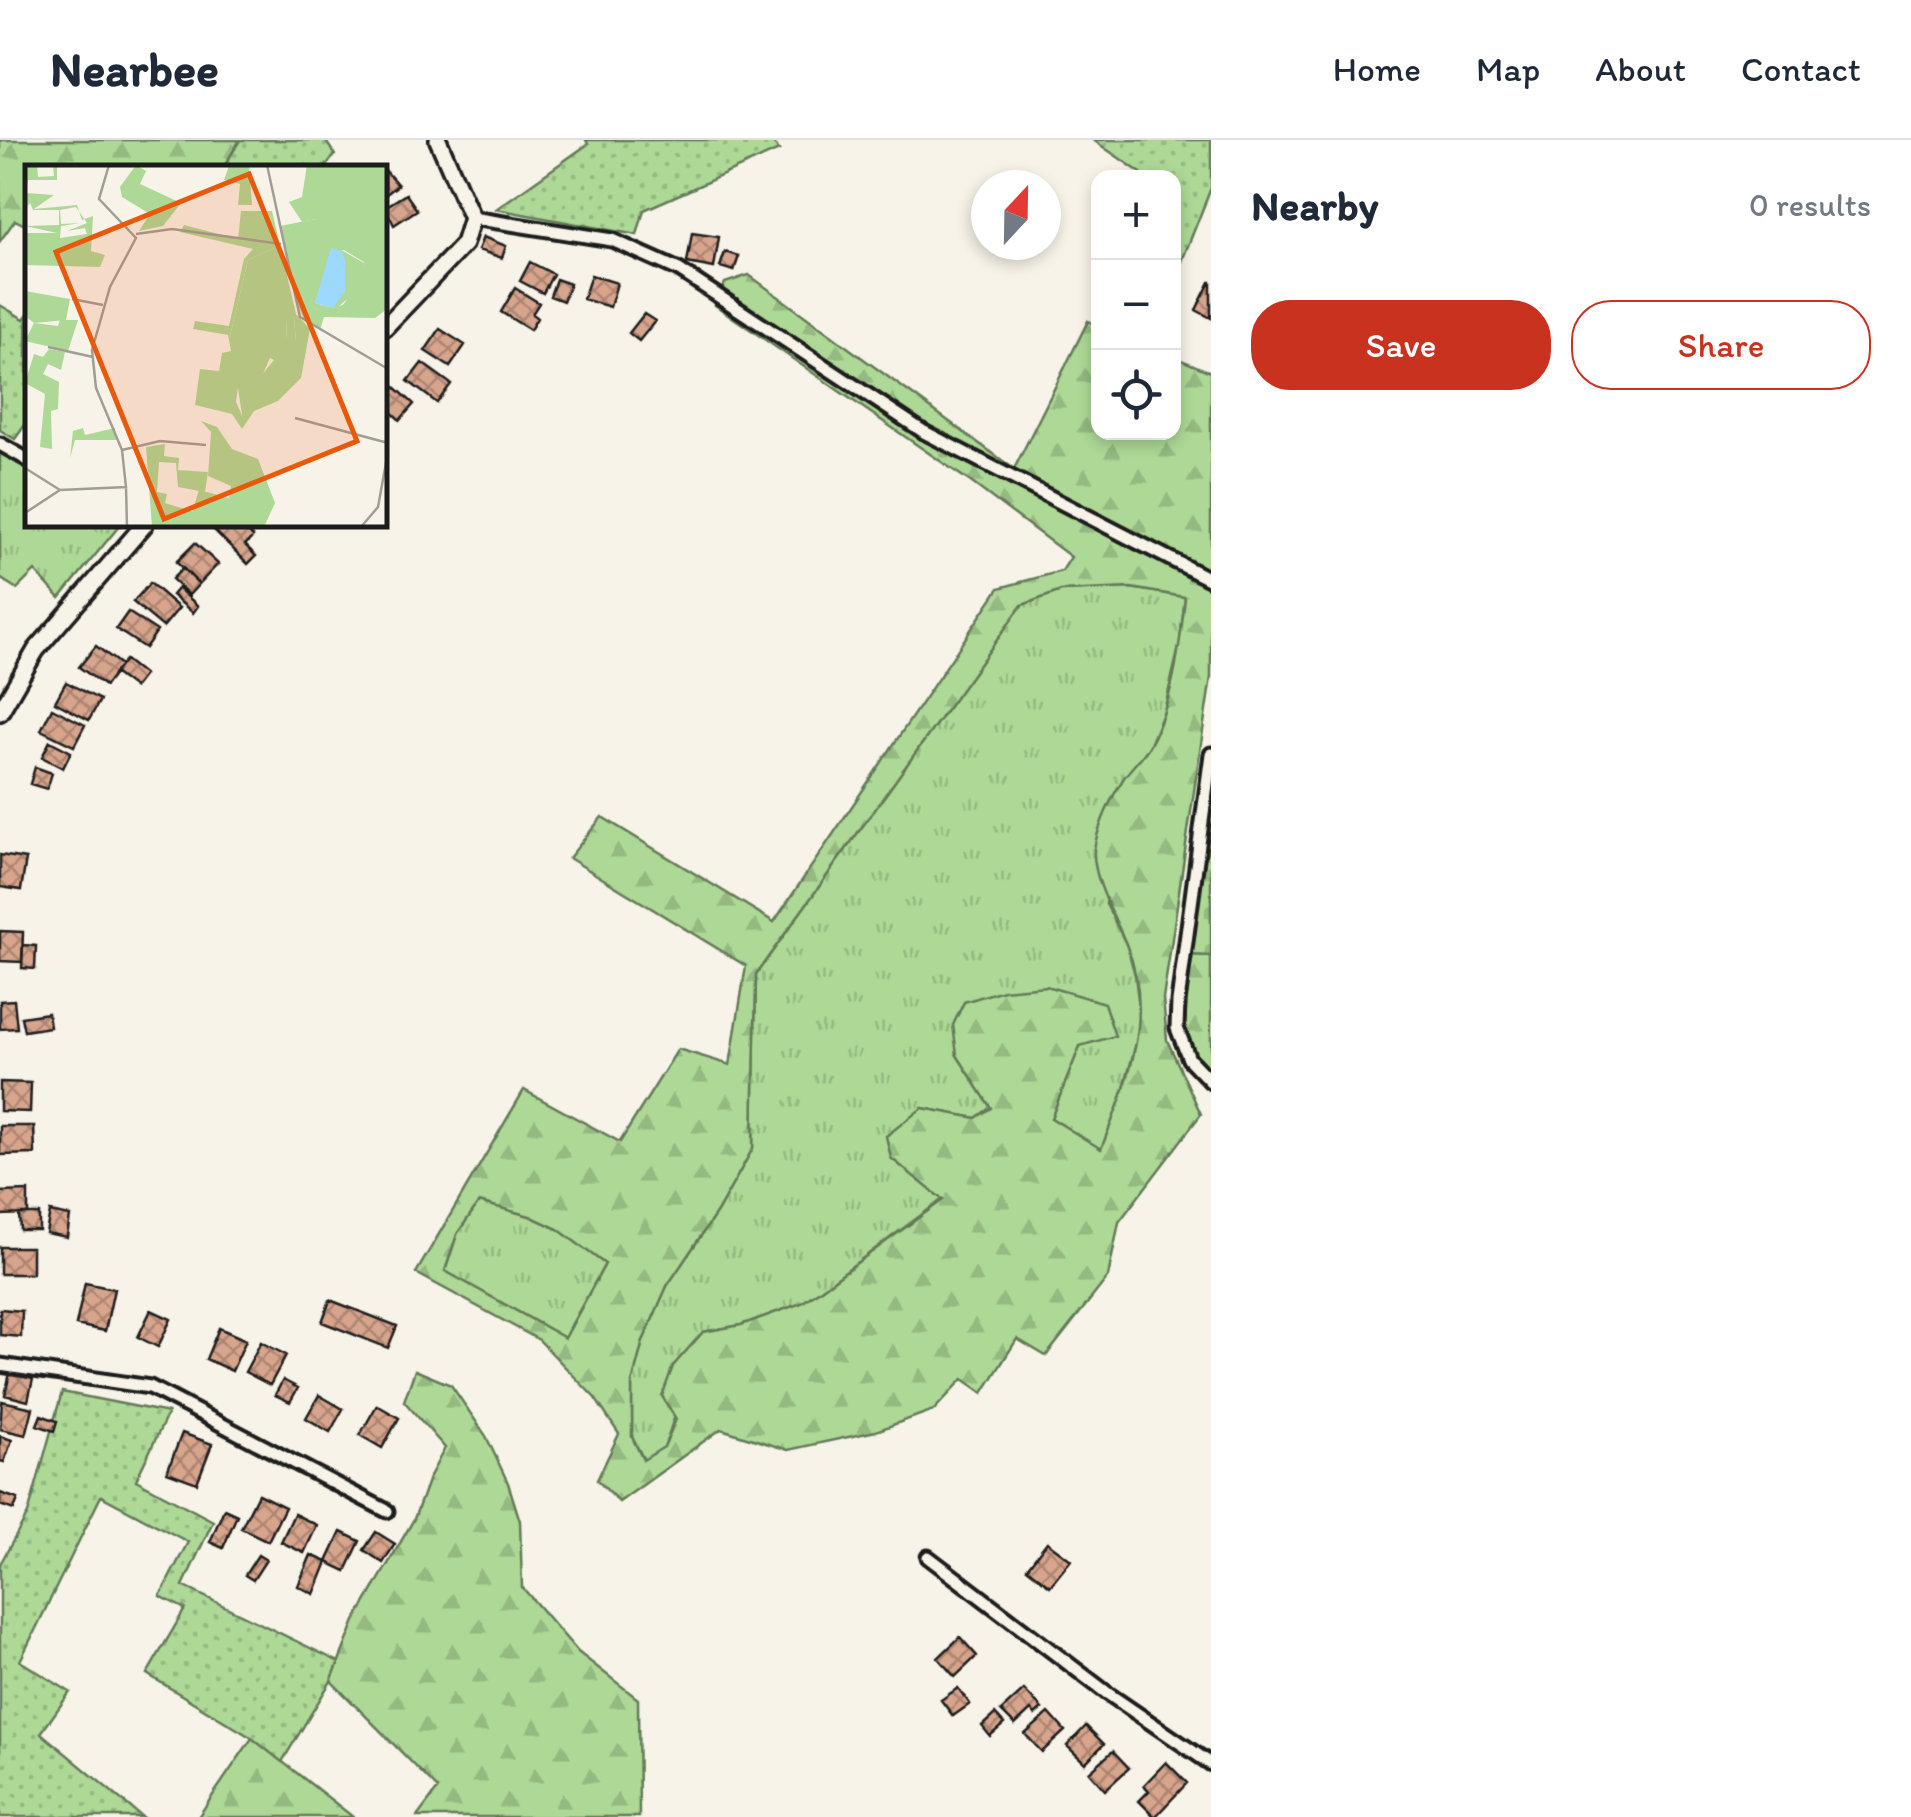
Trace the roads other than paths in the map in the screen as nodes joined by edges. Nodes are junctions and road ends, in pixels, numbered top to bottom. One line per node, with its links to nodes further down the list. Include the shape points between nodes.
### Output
1 (438, 140): 2 (street)
2 (472, 218): 3 (street, via 464,244); 7 (street, via 612,240 679,270 924,432)
3 (388, 324)
4 (0, 444): 5 (street)
5 (25, 458)
6 (138, 528): 8 (street, via 36,650)
7 (1211, 580)
8 (0, 712)
9 (1211, 754): 10 (street, via 1178,1002 1188,1059)
10 (1211, 1082)
11 (0, 1366): 12 (street, via 150,1387)
12 (387, 1511)
13 (928, 1557): 14 (street)
14 (1211, 1764)

